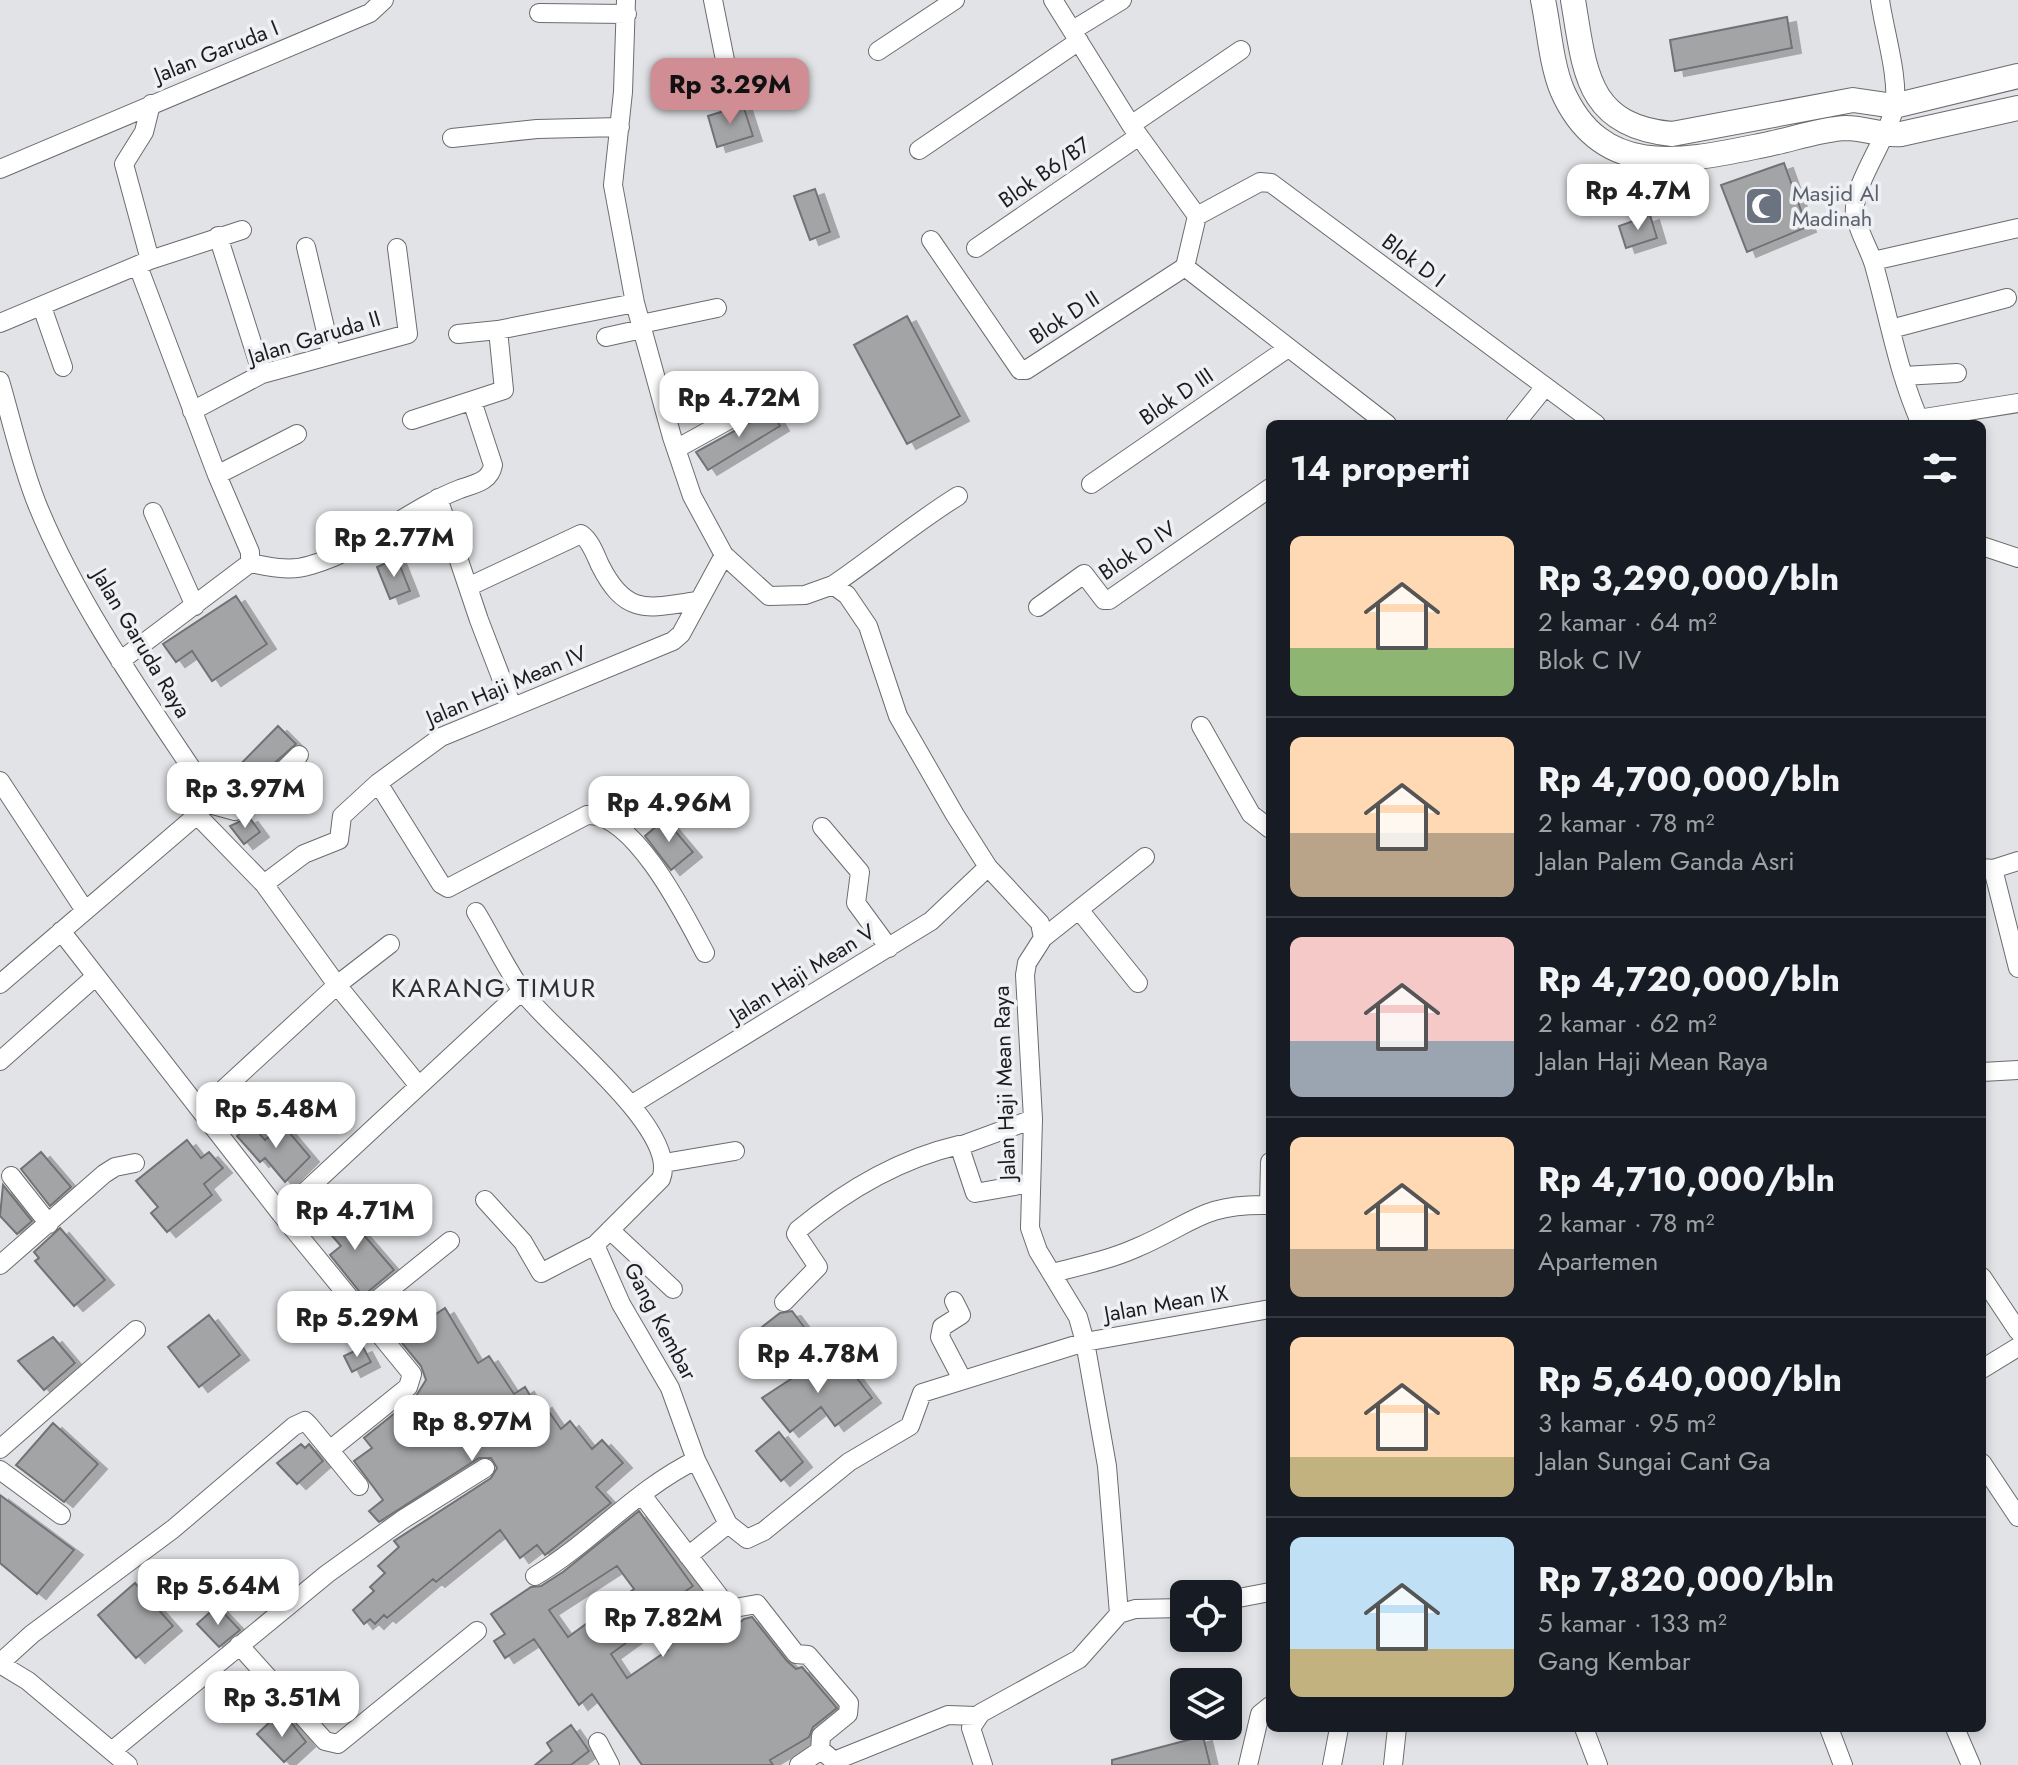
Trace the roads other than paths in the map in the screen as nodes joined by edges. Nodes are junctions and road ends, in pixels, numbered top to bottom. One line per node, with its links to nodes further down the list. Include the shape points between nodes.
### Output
1 (384, 0): 17 (street, Jalan Garuda I, via 370,13)
2 (713, 0): 15 (street)
3 (955, 0): 13 (street)
4 (1053, 0): 11 (street)
5 (1122, 0): 11 (street)
6 (1543, 0): 21 (street, via 1561,88 1589,130 1624,152 1685,161)
7 (1573, 0): 16 (street, via 1585,70 1596,95 1616,117 1642,131 1672,134)
8 (1880, 0): 18 (street)
9 (626, 7): 10 (street); 20 (street)
10 (539, 13)
11 (1076, 35): 22 (street); 25 (street)
12 (1241, 50): 22 (street, Blok B6/B7)
13 (878, 51)
14 (2018, 76): 18 (street)
15 (729, 80)
16 (1853, 100): 18 (street); 21 (street)
17 (151, 104): 26 (street, Jalan Garuda I); 36 (street, via 144,132 124,164)
18 (1894, 106): 23 (street)
19 (2018, 108): 23 (street)
20 (620, 127): 24 (street); 39 (street, via 613,185)
21 (1846, 128): 23 (street)
22 (1135, 130): 27 (street); 34 (street, Blok B6/B7)
23 (1886, 136): 35 (street, via 1856,203)
24 (452, 138)
25 (919, 150)
26 (0, 169)
27 (1197, 216): 37 (street); 55 (street, Blok D I, via 1260,182 1271,183)
28 (2018, 228): 35 (street)
29 (242, 230): 30 (street)
30 (218, 236): 36 (street); 52 (street)
31 (931, 240): 37 (street, Blok D II, via 1016,368 1026,370)
32 (306, 247): 49 (street)
33 (397, 248): 49 (street, Jalan Garuda II, via 408,334)
34 (976, 248)
35 (1873, 261): 44 (street)
36 (144, 263): 40 (street); 59 (street)
37 (1185, 267): 48 (street)
38 (2007, 298): 44 (street)
39 (635, 303): 43 (street); 45 (street)
40 (42, 307): 42 (street); 50 (street)
41 (717, 308): 43 (street)
42 (0, 323)
43 (641, 327): 47 (street); 67 (street)
44 (1891, 329): 53 (street)
45 (498, 330): 46 (street); 56 (street, via 504,390)
46 (458, 334)
47 (606, 337)
48 (1288, 348): 61 (street); 69 (street, Blok D III)
49 (331, 353): 52 (street, Jalan Garuda II)
50 (63, 367)
51 (1957, 373): 53 (street)
52 (262, 374): 59 (street, Jalan Garuda II)
53 (1903, 376): 64 (street)
54 (0, 381): 83 (street, Jalan Garuda Raya, via 38,505)
55 (1544, 388): 62 (street); 63 (street, Blok D I)
56 (472, 401): 60 (street); 72 (street, via 491,473)
57 (2018, 403): 65 (street)
58 (752, 407): 67 (street)
59 (192, 411): 68 (street)
60 (412, 420)
61 (1373, 420)
62 (1518, 420)
63 (1590, 420)
64 (1919, 420)
65 (1924, 420)
66 (297, 434): 68 (street)
67 (676, 449): 75 (street, via 692,496)
68 (217, 475): 77 (street)
69 (1091, 484)
70 (1266, 491): 82 (street, Blok D IV, via 1109,600 1084,574)
71 (958, 496): 78 (street)
72 (438, 498): 77 (street, via 346,553 310,566 285,570); 79 (street)
73 (153, 512): 81 (street)
74 (1986, 547): 76 (street)
75 (724, 555): 78 (street, via 769,596 805,595); 80 (street, Jalan Haji Mean IV)
76 (2018, 558)
77 (250, 563): 81 (street)
78 (833, 585): 94 (street, via 847,595 868,626 898,716)
79 (470, 586): 80 (street, via 581,534 611,586 634,605); 84 (street)
80 (698, 601): 84 (street, Jalan Haji Mean IV, via 673,641)
81 (195, 606): 83 (street)
82 (1038, 607)
83 (120, 661): 89 (street, Jalan Garuda Raya, via 204,787)
84 (512, 706): 88 (street, Jalan Haji Mean IV, via 441,737)
85 (1201, 726): 90 (street, via 1251,814)
86 (299, 755): 89 (street, via 250,803 235,811)
87 (0, 781): 97 (street)
88 (378, 783): 96 (street, Jalan Haji Mean IV, via 342,816 339,840 304,854); 104 (street, via 448,888 594,815 630,839 654,864)
89 (202, 809): 96 (street); 97 (street)
90 (1266, 826)
91 (822, 827): 103 (street, via 860,872 856,903)
92 (1145, 857): 98 (street)
93 (2018, 861): 95 (street)
94 (988, 867): 101 (street, via 1040,923); 103 (street, Jalan Haji Mean V, via 931,921)
95 (1987, 868): 105 (street)
96 (264, 884): 109 (street)
97 (84, 909): 100 (street)
98 (1080, 911): 101 (street); 107 (street)
99 (476, 912): 110 (street)
100 (61, 931): 106 (street); 108 (street)
101 (1043, 938): 117 (street, Jalan Haji Mean Raya, via 1025,975)
102 (390, 944): 109 (street)
103 (889, 948): 115 (street, Jalan Haji Mean V)
104 (705, 953)
105 (2018, 968)
106 (96, 976): 111 (street); 116 (street)
107 (1138, 983)
108 (0, 984)
109 (337, 985): 114 (street); 116 (street)
110 (524, 994): 114 (street); 115 (street)
111 (0, 1061)
112 (2018, 1070): 113 (street)
113 (1986, 1072)
114 (419, 1086): 126 (street)
115 (631, 1105): 121 (street)
116 (201, 1110): 126 (street)
117 (1033, 1119): 118 (street); 123 (street, Jalan Haji Mean Raya)
118 (960, 1146): 123 (street, via 975,1193); 136 (street, via 895,1166 798,1230 818,1267)
119 (735, 1151): 121 (street)
120 (135, 1163): 127 (street, via 104,1174)
121 (664, 1163): 128 (street, via 661,1179)
122 (11, 1176): 127 (street)
123 (1031, 1183): 132 (street, Jalan Haji Mean Raya, via 1030,1228)
124 (485, 1200): 130 (street, via 523,1242 541,1273)
125 (1266, 1205): 132 (street, via 1211,1209 1137,1248)
126 (281, 1214): 138 (street)
127 (49, 1224): 131 (street)
128 (610, 1230): 130 (street); 134 (street)
129 (450, 1241): 138 (street)
130 (595, 1245): 147 (street, Gang Kembar, via 621,1304 670,1388)
131 (0, 1265)
132 (1052, 1273): 141 (street, Jalan Haji Mean Raya, via 1078,1317)
133 (1986, 1283): 140 (street)
134 (673, 1289)
135 (954, 1301): 144 (street, via 961,1315 942,1327 940,1337)
136 (784, 1302)
137 (1266, 1310): 141 (street, Jalan Mean IX)
138 (362, 1312): 146 (street, via 412,1374 412,1381)
139 (136, 1330): 145 (street)
140 (2018, 1331)
141 (1078, 1344): 144 (street, Jalan Mean IX); 162 (street, Jalan Haji Mean Raya, via 1107,1466)
142 (2018, 1347): 143 (street)
143 (1986, 1367)
144 (962, 1379): 156 (street, Jalan Mean IX, via 922,1393 910,1426 849,1462)
145 (0, 1449)
146 (331, 1449): 151 (street); 165 (street, via 305,1421 294,1426 173,1529)
147 (696, 1460): 152 (street); 155 (street, Gang Kembar)
148 (485, 1468): 164 (street, via 402,1520)
149 (1986, 1469): 154 (street)
150 (0, 1470): 153 (street)
151 (359, 1486)
152 (642, 1495): 157 (street); 158 (street, via 571,1554)
153 (61, 1515)
154 (2018, 1517)
155 (728, 1524): 156 (street, Gang Kembar); 157 (street)
156 (747, 1539)
157 (688, 1556): 175 (street, via 729,1609 757,1604 796,1654 808,1655 849,1703 848,1714 821,1736)
158 (535, 1576)
159 (1266, 1593): 160 (street)
160 (1242, 1597)
161 (1170, 1608): 162 (street)
162 (1119, 1614): 167 (street, via 1079,1659)
163 (477, 1631): 164 (street, via 338,1744 325,1741)
164 (239, 1645): 174 (street)
165 (0, 1663): 174 (street)
166 (1266, 1709): 180 (street, via 1260,1714)
167 (976, 1716): 175 (street, via 948,1715 834,1761); 179 (street, via 971,1728)
168 (1338, 1732): 181 (street)
169 (1397, 1732): 182 (street)
170 (1586, 1732): 183 (street)
171 (1831, 1732): 184 (street)
172 (1957, 1732): 185 (street)
173 (598, 1742): 177 (street)
174 (113, 1750): 176 (street)
175 (820, 1751): 178 (street)
176 (128, 1765)
177 (610, 1765)
178 (799, 1765)
179 (983, 1765)
180 (1248, 1765)
181 (1332, 1765)
182 (1393, 1765)
183 (1598, 1765)
184 (1843, 1765)
185 (1971, 1765)

